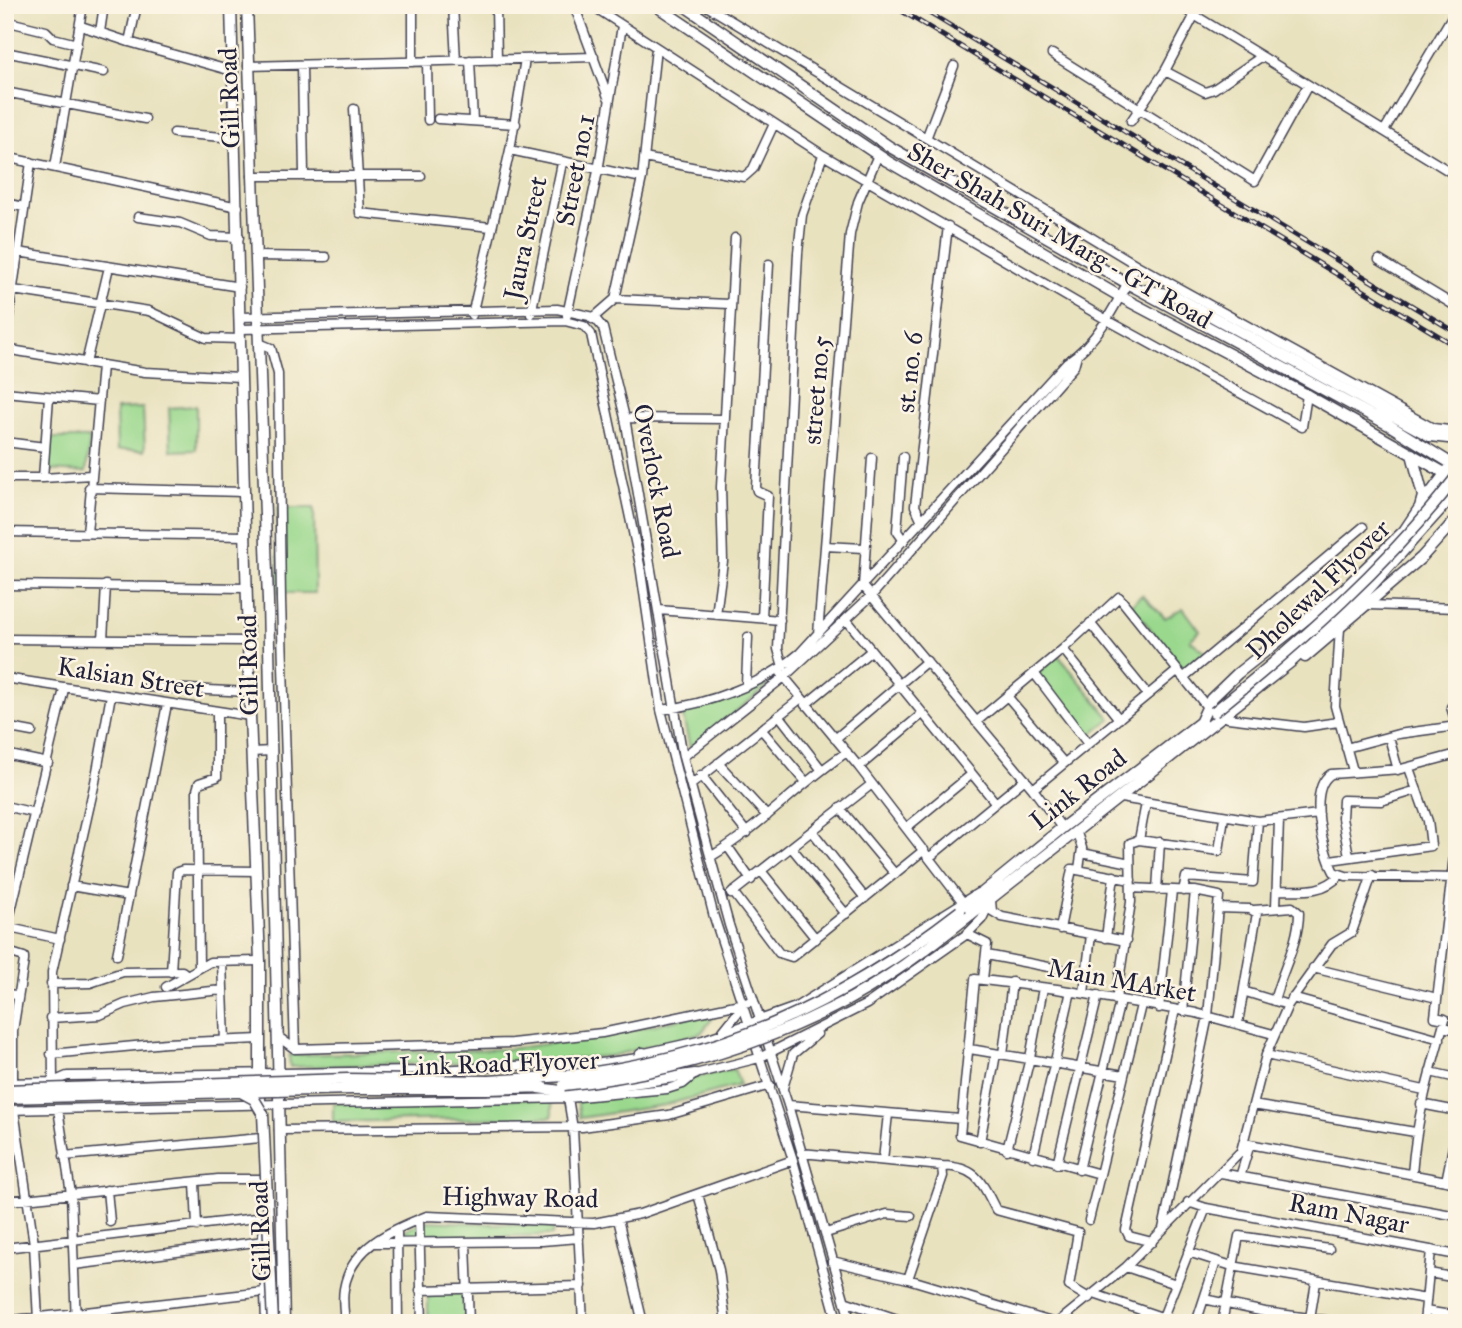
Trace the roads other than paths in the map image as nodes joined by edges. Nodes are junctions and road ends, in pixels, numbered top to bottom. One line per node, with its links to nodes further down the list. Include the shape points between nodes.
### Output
1 (83, 5): 19 (street)
2 (104, 5): 21 (street)
3 (137, 5): 22 (street)
4 (231, 5): 39 (main road, Gill Road)
5 (247, 5): 37 (main road, Gill Road)
6 (413, 5): 34 (street)
7 (453, 5): 33 (street)
8 (496, 5): 31 (street)
9 (574, 5): 27 (street)
10 (592, 5): 20 (street)
11 (655, 5): 62 (main road, Sher Shah Suri Marg - GT Road)
12 (683, 5): 93 (main road, Sher Shah Suri Marg - GT Road, via 890,147)
13 (705, 5): 58 (street)
14 (1178, 5): 17 (street)
15 (1200, 5): 17 (street)
16 (1457, 8): 56 (street)
17 (1195, 16): 28 (street); 40 (street)
18 (5, 21): 23 (street)
19 (81, 26): 21 (street); 23 (street)
20 (622, 26): 24 (street); 44 (street, Street no.1)
21 (100, 32): 22 (street)
22 (129, 42): 39 (street)
23 (77, 44): 35 (street)
24 (656, 48): 55 (street); 64 (street)
25 (5, 52): 35 (street)
26 (1052, 54): 46 (street)
27 (594, 57): 29 (street); 44 (street)
28 (1261, 57): 40 (street, via 1205,92); 42 (street)
29 (524, 59): 31 (street); 54 (street)
30 (470, 60): 31 (street); 33 (street); 52 (street)
31 (497, 60)
32 (427, 61): 33 (street); 34 (street); 51 (street)
33 (456, 61)
34 (413, 62): 36 (street)
35 (73, 65): 41 (street); 45 (street)
36 (302, 65): 37 (street); 69 (street)
37 (248, 66): 71 (main road, Gill Road)
38 (954, 66): 58 (street)
39 (232, 71): 59 (main road, Gill Road)
40 (1165, 71): 46 (street)
41 (104, 72)
42 (1308, 85): 46 (street, via 1255,181); 56 (street)
43 (7, 93): 45 (street); 48 (street)
44 (609, 100): 68 (street, Street no.1)
45 (66, 105): 49 (street); 67 (street)
46 (1139, 108): 53 (street)
47 (354, 109): 70 (street)
48 (5, 114)
49 (145, 119)
50 (438, 119): 52 (street)
51 (428, 120)
52 (473, 121): 54 (street)
53 (1132, 121)
54 (516, 124): 60 (street)
55 (774, 124): 61 (street); 64 (street, via 753,169 744,177)
56 (1384, 131): 73 (street)
57 (174, 133): 59 (street)
58 (927, 136): 89 (street)
59 (235, 138): 78 (main road, Gill Road)
60 (510, 150): 66 (street); 81 (street)
61 (823, 155): 75 (street); 167 (street, via 800,233)
62 (878, 155): 75 (street, street no.5); 97 (main road, Sher Shah Suri Marg - GT Road)
63 (5, 157): 65 (street)
64 (645, 159): 74 (street)
65 (31, 162): 67 (street); 77 (street)
66 (562, 163): 68 (street); 102 (street, Jaura Street)
67 (55, 167): 78 (street)
68 (598, 171): 74 (street); 103 (street, Street no.1)
69 (304, 174): 70 (street); 71 (street)
70 (356, 174): 72 (street); 81 (street, via 358,211 362,214)
71 (252, 176): 85 (main road, Gill Road)
72 (421, 176)
73 (1457, 176)
74 (642, 178): 98 (street)
75 (866, 179): 80 (street); 154 (street, street no.5, via 850,234)
76 (5, 203): 77 (street)
77 (24, 207): 84 (street)
78 (238, 207): 82 (main road, Gill Road)
79 (138, 217): 82 (street, via 180,223 211,236)
80 (948, 226): 110 (street); 148 (street, st. no. 6, via 915,506)
81 (491, 227): 104 (street)
82 (239, 237): 94 (main road, Gill Road)
83 (735, 238): 100 (street)
84 (18, 253): 91 (street); 92 (street)
85 (256, 256): 86 (street); 107 (main road, Gill Road)
86 (326, 257)
87 (1379, 260): 101 (street)
88 (769, 264): 165 (street, via 756,487 768,496)
89 (1137, 265): 93 (street); 132 (street, via 1433,428)
90 (5, 266): 92 (street)
91 (109, 267): 94 (street); 99 (street)
92 (16, 268): 95 (street)
93 (1127, 283): 96 (main road, Sher Shah Suri Marg - GT Road); 97 (street)
94 (240, 287): 108 (main road, Gill Road)
95 (13, 290): 99 (street); 119 (street)
96 (1139, 290): 133 (main road, via 1173,295 1420,431 1440,439); 139 (main road, Sher Shah Suri Marg - GT Road, via 1389,425)
97 (1119, 296): 110 (street); 127 (main road, Sher Shah Suri Marg - GT Road)
98 (615, 299): 100 (street); 109 (street)
99 (101, 303): 118 (street, via 149,312 206,338); 123 (street)
100 (729, 304): 131 (street)
101 (1457, 307)
102 (532, 309): 103 (street); 104 (street); 112 (street, Jaura Street)
103 (568, 310): 109 (street); 111 (street, Street no.1)
104 (472, 312): 105 (street); 113 (street)
105 (392, 314): 106 (street); 116 (street)
106 (311, 315): 107 (street); 115 (street)
107 (259, 316): 108 (street); 117 (main road, Gill Road)
108 (240, 317): 118 (main road, Gill Road)
109 (594, 317): 114 (street); 130 (street, Overlock Road, via 609,346)
110 (1107, 320): 122 (street); 127 (street, via 1301,427)
111 (565, 321): 112 (street); 114 (street)
112 (529, 322): 113 (street)
113 (472, 324): 116 (street)
114 (584, 326): 194 (street, Overlock Road, via 594,344 628,503)
115 (311, 327): 116 (street); 117 (street)
116 (392, 327)
117 (259, 329): 118 (street); 120 (main road, Gill Road)
118 (240, 334): 125 (main road, Gill Road)
119 (5, 343)
120 (259, 343): 212 (main road, Gill Road); 348 (street, via 271,348 278,374)
121 (5, 349): 123 (street)
122 (1077, 355): 148 (street); 160 (street, via 1074,366 1026,423)
123 (86, 363): 124 (street)
124 (102, 366): 125 (street); 129 (street)
125 (240, 377): 145 (main road, Gill Road)
126 (5, 392): 128 (street)
127 (1307, 395): 136 (main road, Sher Shah Suri Marg - GT Road)
128 (49, 397): 129 (street); 135 (street)
129 (99, 401): 140 (street)
130 (625, 418): 131 (street); 163 (street, Overlock Road)
131 (725, 419): 164 (street, via 723,561)
132 (1457, 431)
133 (1457, 439)
134 (5, 442): 135 (street)
135 (45, 447): 142 (street)
136 (1412, 454): 139 (main road, Sher Shah Suri Marg - GT Road); 146 (main road, via 1420,476)
137 (903, 457): 153 (street, via 897,531)
138 (872, 458): 155 (street)
139 (1454, 472): 146 (main road); 197 (main road, Dholewal Flyover, bridge, via 1357,588)
140 (91, 475): 142 (street); 143 (street)
141 (5, 478): 142 (street)
142 (43, 478)
143 (89, 488): 145 (street); 151 (street)
144 (1457, 491): 197 (main road, Dholewal Flyover, via 1358,601 1292,661)
145 (244, 492): 152 (main road, Gill Road)
146 (1420, 507): 197 (main road, via 1380,557 1211,699)
147 (1456, 518): 161 (main road, via 1421,558)
148 (922, 521): 153 (street)
149 (1363, 527): 180 (street)
150 (5, 532): 151 (street)
151 (87, 533): 152 (street)
152 (246, 536): 159 (main road, Gill Road)
153 (904, 541): 158 (street)
154 (825, 546): 155 (street); 170 (street, street no.5)
155 (864, 548): 158 (street)
156 (106, 584): 157 (street); 159 (street); 173 (street)
157 (5, 585)
158 (863, 586): 160 (street); 170 (street)
159 (247, 588): 174 (main road, Gill Road)
160 (872, 595): 166 (street); 177 (street)
161 (1369, 605): 162 (street); 169 (main road)
162 (1457, 608)
163 (659, 610): 164 (street); 193 (street, Overlock Road)
164 (716, 615): 165 (street)
165 (762, 618): 167 (street)
166 (846, 619): 176 (street); 178 (street)
167 (780, 620): 178 (street)
168 (1090, 623): 175 (street); 180 (street, via 1119,597); 188 (street)
169 (1340, 628): 197 (main road); 202 (street, via 1334,698)
170 (818, 634): 178 (street)
171 (748, 636): 182 (street)
172 (5, 639): 173 (street)
173 (103, 640): 174 (street)
174 (248, 641): 186 (main road, Gill Road)
175 (1063, 649): 179 (street); 200 (street)
176 (871, 651): 183 (street); 190 (street)
177 (927, 661): 183 (street); 201 (street)
178 (782, 672): 182 (street); 190 (street); 217 (street)
179 (1034, 673): 189 (street); 210 (street)
180 (1180, 674): 188 (street); 197 (street)
181 (5, 678): 185 (street, Kalsian Street)
182 (746, 684): 193 (street)
183 (898, 685): 196 (street); 209 (street)
184 (147, 687): 186 (street)
185 (64, 689): 187 (street, Kalsian Street); 218 (street)
186 (249, 692): 199 (main road, Gill Road)
187 (111, 695): 191 (street, Kalsian Street); 274 (street)
188 (1148, 695): 200 (street)
189 (1007, 696): 201 (street); 220 (street)
190 (802, 702): 198 (street); 209 (street)
191 (167, 704): 195 (street, Kalsian Street); 282 (street)
192 (1451, 707): 203 (street)
193 (675, 708): 194 (street); 217 (street, Overlock Road)
194 (662, 710): 293 (street, Overlock Road)
195 (217, 712): 199 (street, Kalsian Street); 263 (street, via 218,774 199,783 197,790)
196 (922, 714): 221 (street); 226 (street)
197 (1217, 714): 202 (street, via 1304,727); 205 (main road, Dholewal Flyover); 205 (main road, via 1216,727)
198 (779, 715): 206 (street); 223 (street)
199 (250, 716): 213 (main road, Gill Road)
200 (1119, 719): 210 (street)
201 (976, 722): 229 (street)
202 (1338, 722): 211 (street)
203 (1457, 726): 208 (street)
204 (5, 727): 207 (street)
205 (1201, 727): 235 (main road, Link Road); 248 (main road, Link Road)
206 (761, 729): 219 (street); 230 (street)
207 (32, 732)
208 (1389, 737): 211 (street); 224 (street)
209 (835, 739): 214 (street)
210 (1088, 744): 220 (street)
211 (1346, 748): 225 (street)
212 (272, 751): 213 (street); 344 (main road, Gill Road)
213 (251, 752): 265 (main road, Gill Road)
214 (847, 752): 221 (street); 223 (street)
215 (5, 754): 218 (street)
216 (1457, 754): 222 (street)
217 (683, 757): 231 (street, Overlock Road)
218 (48, 763): 241 (street)
219 (718, 763): 227 (street); 243 (street)
220 (1063, 763): 233 (street)
221 (859, 766): 232 (street)
222 (1409, 768): 224 (street); 234 (street)
223 (821, 769): 230 (street)
224 (1398, 770): 225 (street)
225 (1353, 771): 242 (street, via 1325,778 1318,794)
226 (972, 774): 236 (street); 247 (street)
227 (701, 775): 231 (street); 251 (street)
228 (1457, 777): 240 (street)
229 (1025, 779): 233 (street); 236 (street)
230 (806, 782): 243 (street)
231 (692, 784): 259 (street, Overlock Road)
232 (872, 784): 239 (street); 247 (street)
233 (1033, 789): 248 (street)
234 (1417, 790): 260 (street, via 1381,801 1343,800); 260 (street, via 1428,821 1430,848)
235 (1121, 799): 237 (street); 252 (main road, Link Road)
236 (995, 802): 258 (street)
237 (1146, 803): 244 (street); 253 (street)
238 (5, 806): 241 (street)
239 (841, 808): 249 (street); 267 (street)
240 (1457, 810)
241 (35, 813): 292 (street)
242 (1319, 814): 245 (street); 261 (street)
243 (767, 816): 251 (street)
244 (1224, 817): 246 (street); 254 (street, via 1219,850)
245 (1279, 820): 246 (street); 276 (street)
246 (1258, 821): 279 (street, via 1253,882 1186,877)
247 (906, 828): 258 (street)
248 (1062, 828): 277 (main road, Link Road)
249 (812, 831): 256 (street); 284 (street)
250 (1457, 831): 271 (street)
251 (747, 833): 255 (street)
252 (1077, 833): 257 (street); 285 (main road, Link Road)
253 (1139, 840): 254 (street); 262 (street, via 1130,843)
254 (1160, 842): 275 (street)
255 (728, 846): 259 (street); 272 (street)
256 (791, 847): 266 (street); 291 (street)
257 (1082, 853): 262 (street); 264 (street)
258 (927, 854): 267 (street); 288 (street)
259 (712, 856): 283 (street, Overlock Road)
260 (1349, 856): 261 (street)
261 (1329, 860): 268 (street)
262 (1130, 863): 273 (street)
263 (197, 869): 265 (street); 307 (street); 310 (street, via 176,875)
264 (1079, 869): 270 (street); 295 (street, via 1070,872)
265 (256, 871): 305 (main road, Gill Road)
266 (762, 872): 272 (street); 300 (street)
267 (895, 874): 284 (street)
268 (1340, 875): 269 (street); 276 (street, via 1320,889)
269 (1372, 875): 271 (street); 308 (street, via 1352,932 1332,944)
270 (1114, 876): 273 (street); 298 (street)
271 (1454, 878): 324 (street)
272 (751, 880): 281 (street)
273 (1131, 884): 275 (street); 301 (street)
274 (71, 886): 282 (street); 299 (street)
275 (1157, 890): 278 (street)
276 (1277, 890): 286 (street)
277 (984, 891): 288 (main road, Link Road Flyover)
278 (1172, 891): 279 (street); 332 (street)
279 (1183, 891): 280 (street)
280 (1195, 891): 287 (street, via 1218,894); 333 (street)
281 (733, 892): 283 (street); 300 (street, via 779,953 792,957)
282 (129, 896): 303 (street)
283 (724, 898): 290 (street, Overlock Road)
284 (865, 898): 291 (street)
285 (991, 900): 288 (main road, Link Road Flyover); 295 (street, via 992,911 1002,917); 296 (street, via 982,919)
286 (1276, 907): 289 (street); 328 (street, via 1296,909 1299,915)
287 (1218, 908): 289 (street); 334 (street)
288 (964, 909): 336 (street, via 796,1007); 369 (main road, Link Road Flyover, bridge, via 881,980 802,1022 668,1068 606,1081)
289 (1254, 909): 319 (street, via 1258,917)
290 (727, 913): 293 (street); 325 (street, Overlock Road)
291 (846, 914): 300 (street)
292 (10, 915)
293 (714, 917): 330 (street, Overlock Road)
294 (5, 928): 299 (street)
295 (1060, 929): 297 (street)
296 (967, 934): 304 (street, via 985,943); 326 (street)
297 (1091, 935): 298 (street); 320 (street)
298 (1105, 938): 301 (street)
299 (60, 939): 314 (street)
300 (816, 939)
301 (1126, 942): 327 (street)
302 (5, 951): 322 (street, via 24,957)
303 (117, 955)
304 (987, 955): 309 (street); 312 (street)
305 (260, 961): 306 (street); 346 (main road, Gill Road)
306 (222, 962): 307 (street); 317 (street)
307 (198, 968): 311 (street)
308 (1313, 968): 324 (street); 329 (street)
309 (1063, 970)
310 (171, 971): 311 (street); 314 (street, via 123,972 90,983)
311 (186, 974): 315 (street)
312 (983, 979): 313 (street, Main MArket); 349 (street, via 975,979)
313 (1012, 982): 316 (street, Main MArket); 352 (street)
314 (51, 984): 335 (street)
315 (166, 987)
316 (1043, 988): 318 (street, Main MArket); 357 (street)
317 (222, 990): 335 (street, via 154,997 100,1015); 347 (street)
318 (1070, 991): 320 (street, Main MArket); 358 (street)
319 (1246, 992): 328 (street); 338 (street)
320 (1084, 993): 323 (street, Main MArket)
321 (5, 994): 322 (street)
322 (18, 995): 340 (street)
323 (1098, 995): 327 (street, Main MArket); 359 (street)
324 (1437, 999): 339 (street, via 1435,1017 1445,1019)
325 (754, 1001): 330 (street); 336 (street, Overlock Road)
326 (873, 1001): 350 (street); 374 (street, via 810,1038 793,1054)
327 (1118, 1001): 331 (street, Main MArket); 360 (street)
328 (1274, 1001): 329 (street)
329 (1290, 1002): 343 (street); 345 (street)
330 (743, 1005): 337 (street, Overlock Road); 342 (street); 348 (street, via 602,1033 512,1043)
331 (1141, 1005): 332 (street, Main MArket); 365 (street)
332 (1159, 1008): 333 (street, Main MArket)
333 (1179, 1011): 334 (street, Main MArket); 435 (street, via 1126,1235)
334 (1208, 1016): 338 (street, Main MArket); 430 (street)
335 (50, 1018): 351 (street)
336 (760, 1018): 337 (street); 350 (street, Overlock Road)
337 (749, 1021): 342 (street); 356 (street, Overlock Road)
338 (1238, 1023): 343 (street, Main MArket)
339 (1443, 1027): 341 (street); 345 (street)
340 (9, 1030): 354 (street)
341 (1457, 1030)
342 (723, 1031): 355 (street)
343 (1273, 1034): 353 (street)
344 (277, 1036): 348 (street); 361 (main road, Gill Road)
345 (1440, 1038): 362 (street)
346 (260, 1039): 347 (street); 363 (main road, Gill Road)
347 (225, 1041): 351 (street)
348 (295, 1049)
349 (970, 1049): 352 (street); 387 (street)
350 (770, 1051): 356 (street); 374 (street, Overlock Road)
351 (51, 1054): 368 (street)
352 (1000, 1054): 357 (street); 393 (street)
353 (1266, 1055): 373 (street); 381 (street)
354 (8, 1056): 370 (street)
355 (640, 1056): 361 (street, via 514,1068); 369 (main road, via 557,1070)
356 (759, 1058): 364 (street); 371 (street, Overlock Road)
357 (1030, 1058): 358 (street); 395 (street)
358 (1055, 1063): 359 (street); 399 (street)
359 (1080, 1067): 360 (street); 402 (street)
360 (1102, 1071): 365 (street); 404 (street)
361 (276, 1072): 363 (street); 379 (main road, Gill Road)
362 (1430, 1072): 367 (street); 373 (street)
363 (260, 1073): 366 (street); 382 (main road, Gill Road)
364 (695, 1074): 369 (main road, via 569,1093); 377 (street, via 683,1084 667,1088)
365 (1124, 1075): 406 (street)
366 (138, 1076): 368 (street, via 68,1076); 372 (main road, bridge)
367 (1457, 1078)
368 (53, 1082): 370 (street)
369 (541, 1083): 372 (main road, Link Road Flyover, bridge, via 347,1079); 375 (main road, Link Road Flyover, bridge)
370 (8, 1085): 372 (main road, Link Road Flyover, bridge)
371 (770, 1085): 388 (street, via 669,1115); 400 (street, Overlock Road)
372 (62, 1089)
373 (1424, 1090): 378 (street)
374 (783, 1091): 380 (street, Overlock Road)
375 (241, 1092): 376 (main road, Link Road Flyover, bridge); 476 (main road, bridge, via 254,1099 263,1114)
376 (5, 1098)
377 (568, 1098): 379 (street); 388 (street)
378 (1421, 1104): 385 (street); 391 (street)
379 (278, 1105): 382 (street); 390 (main road, Gill Road)
380 (788, 1105): 386 (street); 397 (street, Overlock Road)
381 (1254, 1105): 391 (street); 394 (street)
382 (260, 1106): 383 (street); 392 (main road, Gill Road)
383 (58, 1109): 384 (street); 398 (street)
384 (9, 1110): 416 (street)
385 (1457, 1111)
386 (888, 1114): 387 (street); 401 (street)
387 (960, 1119): 393 (street, via 960,1135)
388 (572, 1127): 390 (street); 427 (street)
389 (1457, 1127): 396 (street)
390 (279, 1130): 477 (main road, Gill Road)
391 (1415, 1132): 407 (street)
392 (261, 1138): 398 (street); 409 (main road, Gill Road)
393 (979, 1142): 395 (street)
394 (1247, 1144): 405 (street); 407 (street); 408 (street)
395 (1007, 1150): 399 (street)
396 (1454, 1152): 410 (street)
397 (801, 1153): 401 (street); 431 (street, Overlock Road)
398 (64, 1156): 414 (street)
399 (1033, 1157): 402 (street)
400 (793, 1160): 415 (street, Highway Road); 446 (street, Overlock Road)
401 (883, 1160): 403 (street)
402 (1057, 1164): 404 (street)
403 (942, 1166): 454 (street, via 943,1176); 461 (street, via 962,1166 981,1180 996,1210 1078,1232 1069,1286)
404 (1079, 1170): 406 (street)
405 (1221, 1173): 408 (street); 418 (street)
406 (1100, 1174): 425 (street)
407 (1412, 1174): 410 (street)
408 (1240, 1177): 421 (street)
409 (262, 1179): 411 (street); 422 (main road, Gill Road)
410 (1446, 1181): 412 (street)
411 (195, 1182): 413 (street); 428 (street)
412 (1457, 1183)
413 (107, 1191): 414 (street); 426 (street)
414 (71, 1194): 416 (street); 433 (street)
415 (698, 1194): 424 (street, Highway Road); 484 (street, via 719,1270)
416 (28, 1198): 417 (street); 440 (street)
417 (5, 1201)
418 (1188, 1202): 419 (street, Ram Nagar); 430 (street)
419 (1206, 1208): 443 (street, Ram Nagar); 444 (street)
420 (911, 1216): 431 (street, via 887,1214)
421 (1457, 1216)
422 (264, 1217): 428 (street); 434 (main road, Gill Road)
423 (419, 1219): 427 (street, Highway Road); 429 (street, Highway Road); 438 (street)
424 (618, 1219): 427 (street, Highway Road); 483 (street)
425 (1089, 1220)
426 (110, 1222)
427 (579, 1222): 432 (street)
428 (197, 1226): 433 (street)
429 (397, 1229): 436 (street, Highway Road); 437 (street)
430 (1162, 1232): 435 (street)
431 (826, 1233): 447 (street, Overlock Road)
432 (579, 1238): 439 (street); 457 (street)
433 (73, 1241): 440 (street); 449 (street)
434 (264, 1241): 449 (street); 460 (main road, Gill Road)
435 (1152, 1242): 451 (street)
436 (372, 1243): 437 (street); 478 (street, Highway Road, via 359,1252 344,1289)
437 (397, 1243): 438 (street); 479 (street)
438 (419, 1243): 439 (street); 459 (street)
439 (466, 1243): 458 (street)
440 (34, 1245): 441 (street); 472 (street)
441 (5, 1248)
442 (1329, 1249): 450 (street, via 1248,1235 1237,1238)
443 (1432, 1250): 445 (street); 452 (street, Ram Nagar)
444 (1188, 1252): 448 (street); 456 (street)
445 (1457, 1255)
446 (822, 1261): 447 (street); 485 (street, Overlock Road)
447 (834, 1261): 454 (street); 464 (street, Overlock Road)
448 (1216, 1262): 450 (street); 462 (street)
449 (74, 1265): 470 (street)
450 (1232, 1266): 455 (street); 465 (street)
451 (1126, 1267): 456 (street); 461 (street)
452 (1429, 1273): 453 (street); 463 (street, Ram Nagar)
453 (1457, 1278)
454 (908, 1279): 488 (street)
455 (1316, 1282): 463 (street); 471 (street)
456 (1176, 1284): 469 (street)
457 (582, 1286): 458 (street); 482 (street)
458 (468, 1289): 459 (street); 481 (street)
459 (420, 1290): 480 (street)
460 (265, 1292): 470 (street); 475 (main road, Gill Road)
461 (1091, 1296): 469 (street); 488 (street)
462 (1204, 1299): 465 (street); 489 (street)
463 (1426, 1299): 466 (street, Ram Nagar)
464 (847, 1302): 486 (street, Overlock Road); 487 (street)
465 (1226, 1305): 467 (street); 490 (street)
466 (1425, 1311): 468 (street); 493 (street, Ram Nagar)
467 (1265, 1312): 471 (street); 491 (street)
468 (1457, 1316)
469 (1163, 1317): 474 (street)
470 (76, 1318): 472 (street)
471 (1305, 1319): 492 (street)
472 (38, 1320): 473 (street)
473 (5, 1321)
474 (1176, 1322)
475 (267, 1323)
476 (273, 1323)
477 (284, 1323)
478 (345, 1323)
479 (398, 1323)
480 (422, 1323)
481 (469, 1323)
482 (583, 1323)
483 (643, 1323)
484 (726, 1323)
485 (838, 1323)
486 (851, 1323)
487 (909, 1323)
488 (1056, 1323)
489 (1196, 1323)
490 (1222, 1323)
491 (1263, 1323)
492 (1344, 1323)
493 (1424, 1323)

